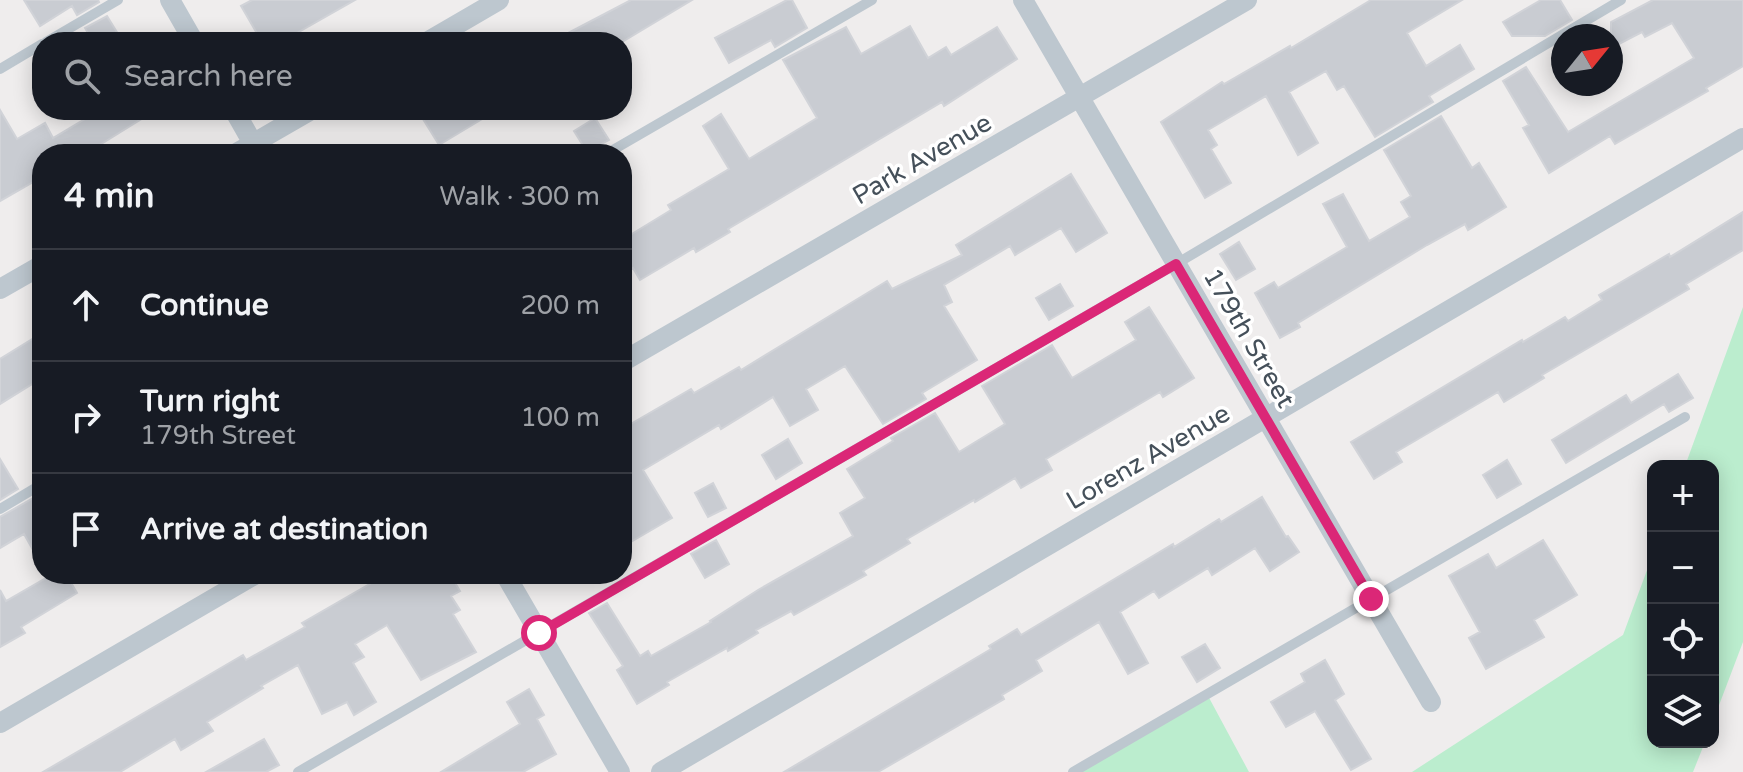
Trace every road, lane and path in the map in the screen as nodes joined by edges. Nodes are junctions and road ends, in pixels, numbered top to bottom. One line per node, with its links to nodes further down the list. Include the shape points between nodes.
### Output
1 (118, 0): 8 (lane)
2 (170, 0): 9 (street)
3 (499, 0): 10 (street)
4 (872, 0): 19 (lane)
5 (1023, 0): 13 (street, 179th Street)
6 (1247, 0): 13 (street, Park Avenue)
7 (1621, 0): 20 (lane)
8 (63, 32)
9 (188, 32)
10 (444, 32)
11 (32, 50): 12 (lane)
12 (0, 69)
13 (1080, 98): 20 (street, 179th Street); 23 (street, Park Avenue)
14 (238, 120): 17 (street)
15 (296, 120): 18 (street)
16 (1743, 138): 25 (street, Lorenz Avenue)
17 (246, 144)
18 (260, 144)
19 (623, 144)
20 (1176, 264): 25 (street, 179th Street); 28 (lane)
21 (32, 271): 22 (street)
22 (0, 289)
23 (632, 356)
24 (1685, 417): 32 (lane)
25 (1266, 418): 32 (street, 179th Street); 38 (street, Lorenz Avenue)
26 (32, 490): 27 (lane)
27 (0, 509)
28 (632, 579)
29 (239, 584): 35 (street)
30 (511, 584): 33 (street)
31 (624, 584): 33 (lane)
32 (1371, 599): 34 (street, 179th Street); 39 (lane)
33 (539, 633): 36 (lane); 37 (street)
34 (1431, 702)
35 (0, 723)
36 (298, 772)
37 (620, 772)
38 (661, 772)
39 (1073, 772)

